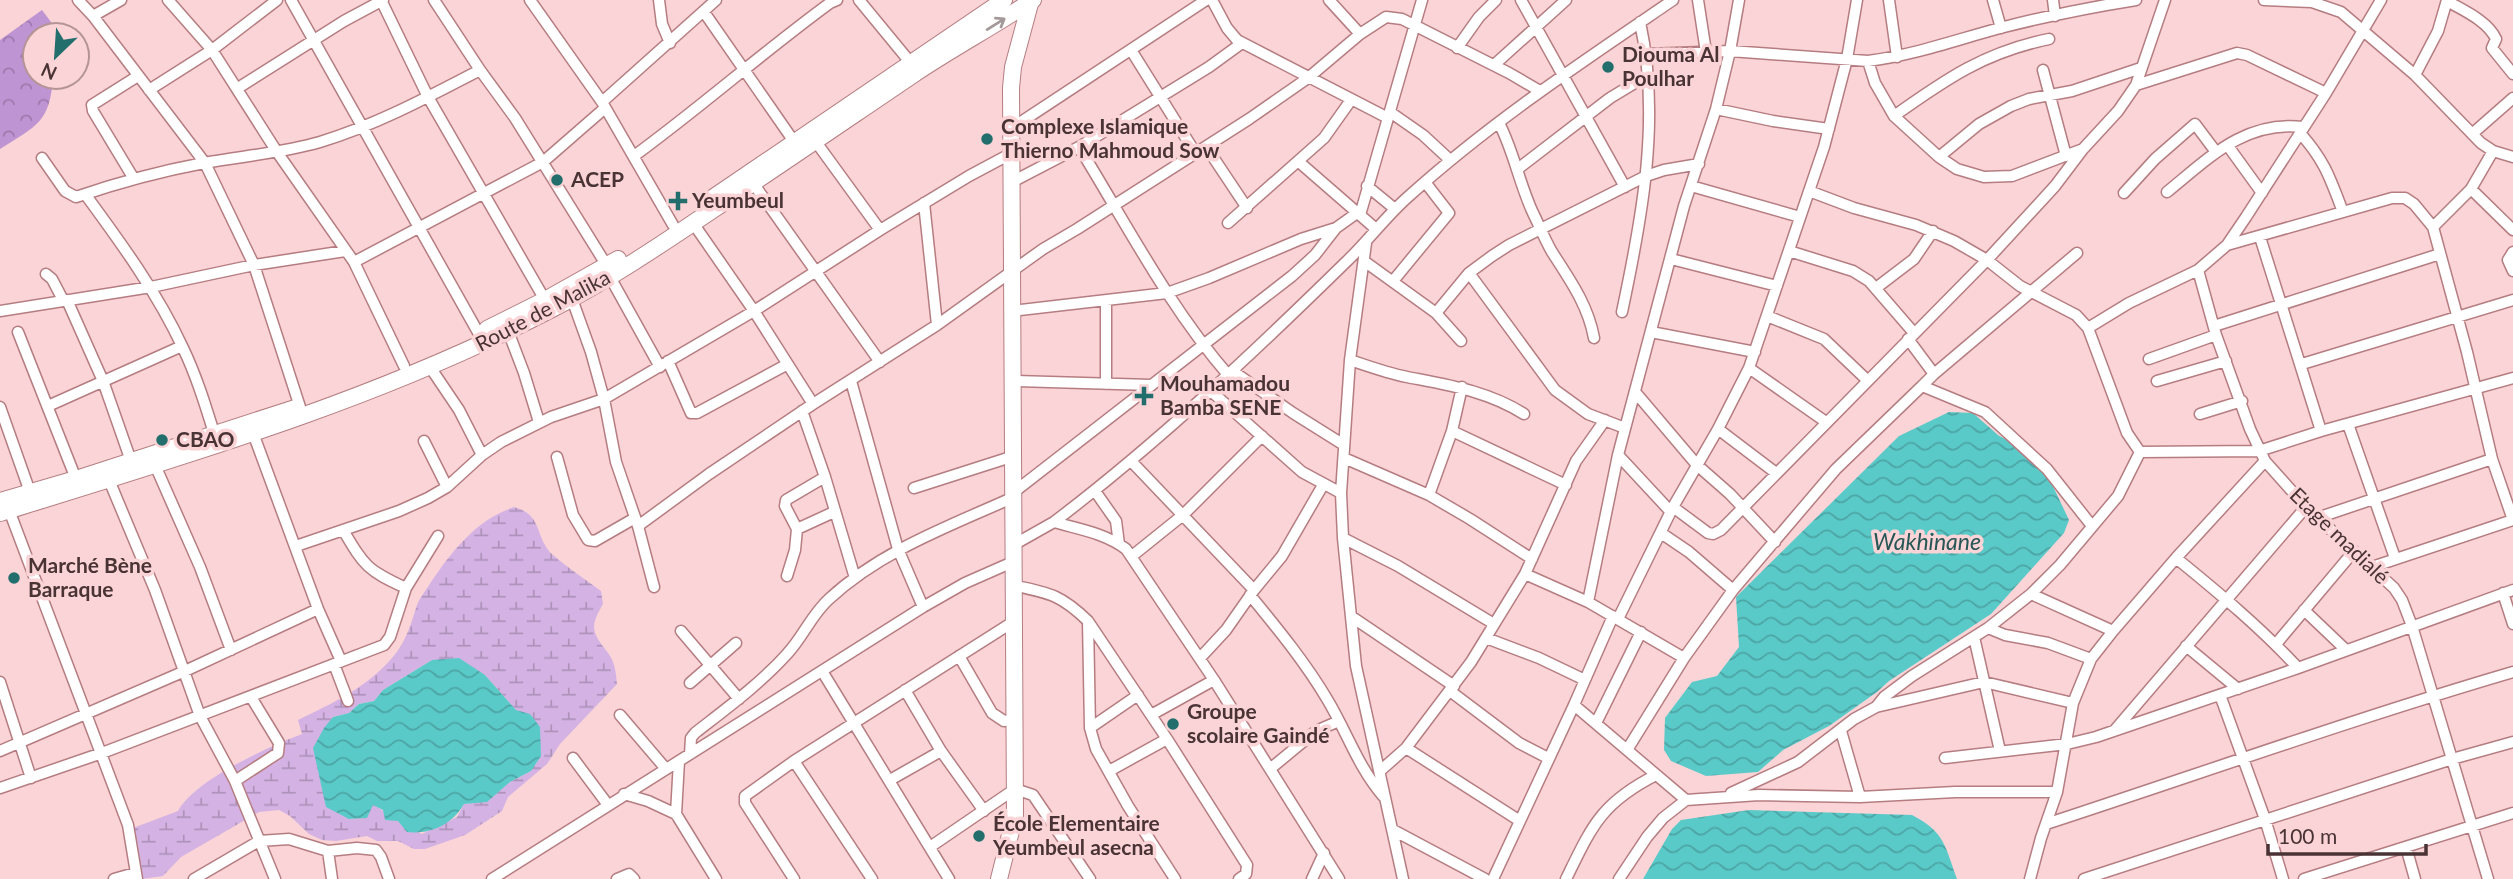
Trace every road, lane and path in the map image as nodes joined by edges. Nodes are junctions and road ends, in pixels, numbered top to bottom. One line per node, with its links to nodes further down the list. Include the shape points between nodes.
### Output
1 (78, 0): 36 (street)
2 (121, 0): 36 (street)
3 (168, 0): 49 (street)
4 (277, 0): 49 (street)
5 (291, 0): 44 (street)
6 (382, 0): 44 (street); 76 (street)
7 (434, 0): 61 (street)
8 (530, 0): 79 (street)
9 (659, 0): 46 (street)
10 (716, 0): 35 (street)
11 (837, 0): 60 (street)
12 (859, 0): 57 (street)
13 (1004, 0): 57 (main road, Route de Malika)
14 (1206, 0): 50 (street)
15 (1212, 0): 47 (street, via 1227,28)
16 (1329, 0): 43 (street)
17 (1422, 0): 39 (street)
18 (1496, 0): 48 (street)
19 (1521, 0): 41 (street)
20 (1566, 0): 41 (street)
21 (1698, 0): 52 (street)
22 (1739, 0): 51 (street)
23 (1857, 0): 55 (street)
24 (1889, 0): 54 (street)
25 (1993, 0): 40 (street)
26 (2053, 0): 37 (street)
27 (2136, 0): 37 (street)
28 (2165, 0): 59 (street)
29 (2264, 0): 33 (street)
30 (2381, 0): 42 (street)
31 (1032, 1): 86 (main road, via 1013,67); 90 (main road, Route de Malika, one-way to 31)
32 (1671, 1): 38 (street)
33 (2311, 1): 42 (street, via 2341,12)
34 (2447, 1): 64 (street, via 2494,33 2492,48); 66 (street, via 2438,31)
35 (704, 12): 46 (street); 60 (street)
36 (93, 16): 67 (street)
37 (2056, 16): 40 (street)
38 (1640, 22): 53 (street); 63 (street)
39 (1414, 25): 43 (street, via 1390,16); 48 (street); 81 (street)
40 (2001, 28): 54 (street)
41 (1536, 29): 58 (street); 63 (street)
42 (2362, 31): 66 (street); 73 (street)
43 (1360, 34): 68 (street)
44 (314, 39): 70 (street); 85 (street)
45 (2049, 39): 83 (street, via 1964,68)
46 (670, 43): 79 (street)
47 (1242, 43): 68 (street); 74 (street)
48 (1457, 48): 58 (street)
49 (212, 50): 70 (street); 71 (street)
50 (1131, 50): 74 (street); 86 (street)
51 (1730, 51): 52 (street); 55 (street); 80 (street)
52 (1706, 52): 53 (street)
53 (1647, 54): 65 (street)
54 (1897, 57): 56 (street)
55 (1847, 59): 56 (street); 87 (street)
56 (1868, 61): 83 (street)
57 (910, 62): 91 (main road, Route de Malika)
58 (1494, 65): 72 (street)
59 (2141, 68): 69 (street); 75 (street)
60 (744, 69): 91 (street); 101 (street)
61 (480, 70): 76 (street); 107 (street)
62 (2043, 70): 75 (street)
63 (1563, 73): 72 (street); 82 (street)
64 (2513, 74)
65 (1648, 75): 82 (street); 112 (street)
66 (2415, 75): 89 (street)
67 (138, 76): 71 (street); 113 (street, via 92,105)
68 (1308, 78): 78 (street); 94 (street)
69 (2136, 85): 73 (street, via 2237,53); 95 (street)
70 (238, 88): 97 (street)
71 (149, 90): 109 (street)
72 (1540, 91): 84 (street)
73 (2326, 93): 88 (street)
74 (1160, 96): 93 (street); 100 (street)
75 (2049, 96): 102 (street); 103 (street, via 1995,114)
76 (428, 97): 85 (street); 126 (street)
77 (2513, 98): 89 (street)
78 (1351, 100): 81 (street); 108 (street, via 1325,138)
79 (604, 105): 101 (street); 107 (street)
80 (1716, 109): 87 (street); 110 (street)
81 (1389, 115): 106 (street, via 1414,128); 117 (street)
82 (1587, 115): 111 (street); 119 (street)
83 (1894, 116): 103 (street)
84 (1499, 122): 106 (street); 111 (street)
85 (363, 127): 97 (street); 137 (street)
86 (1012, 128): 99 (main road)
87 (1829, 128): 121 (street)
88 (2302, 130): 92 (street, via 2285,125 2260,129); 124 (street); 131 (street, via 2322,160)
89 (2472, 134): 96 (street)
90 (816, 142): 116 (main road, Route de Malika); 142 (street)
91 (794, 143): 136 (main road, Route de Malika)
92 (2228, 146): 98 (street); 124 (street)
93 (1079, 147): 114 (street); 128 (street)
94 (1207, 148): 100 (street); 129 (street)
95 (2083, 149): 102 (street); 154 (street)
96 (2493, 151): 104 (street); 120 (street)
97 (277, 152): 109 (street); 148 (street)
98 (2216, 152): 122 (street); 123 (street, via 2195,124)
99 (1013, 153): 114 (main road); 127 (street)
100 (1196, 154): 128 (street)
101 (634, 156): 136 (street)
102 (2066, 156): 103 (street, via 1998,177 1971,174)
103 (1938, 157)
104 (2513, 157)
105 (42, 158): 125 (street, via 70,196)
106 (1450, 160): 115 (street)
107 (543, 162): 126 (street); 159 (street)
108 (1299, 162): 129 (street); 132 (street)
109 (205, 163): 113 (street); 157 (street)
110 (1699, 164): 112 (street); 118 (street)
111 (1518, 168): 141 (street)
112 (1646, 176): 119 (street); 180 (street)
113 (134, 180): 125 (street)
114 (1012, 182): 161 (main road)
115 (1425, 182): 130 (street); 165 (street, via 1449,212)
116 (753, 183): 134 (main road, Route de Malika); 160 (street)
117 (1367, 186): 130 (street); 132 (street)
118 (1691, 186): 133 (street); 153 (street)
119 (1625, 187): 141 (street)
120 (2471, 189): 138 (street); 143 (street)
121 (1809, 191): 133 (street); 144 (street)
122 (2167, 192)
123 (2124, 193)
124 (2262, 193): 147 (street)
125 (85, 194): 167 (street)
126 (485, 195): 137 (street); 173 (street)
127 (924, 203): 142 (street); 184 (street)
128 (1114, 204): 161 (street); 170 (street)
129 (1247, 208): 135 (street)
130 (1395, 209): 140 (street)
131 (2343, 212): 138 (street, via 2405,198); 145 (street)
132 (1359, 214): 139 (street); 140 (street)
133 (1800, 217): 149 (street)
134 (694, 223): 159 (main road, Route de Malika); 178 (street)
135 (1228, 223)
136 (673, 225): 159 (main road, Route de Malika)
137 (418, 227): 156 (street); 190 (street)
138 (2433, 227): 152 (street)
139 (1336, 228): 170 (street); 194 (street, via 1292,276)
140 (1376, 229): 146 (street)
141 (1542, 229): 163 (street); 192 (street, via 1579,295)
142 (880, 230): 160 (street)
143 (2513, 230)
144 (1933, 231): 154 (street); 168 (street, via 1914,259)
145 (2260, 237): 147 (street); 176 (street)
146 (1366, 243): 155 (street); 207 (street)
147 (2227, 245): 158 (street)
148 (345, 251): 156 (street); 157 (street)
149 (1789, 251): 166 (street); 168 (street, via 1853,271)
150 (2513, 252): 162 (street, via 2508,260)
151 (2077, 253): 169 (street)
152 (2440, 254): 176 (street); 183 (street)
153 (1671, 259): 166 (street); 189 (street)
154 (1987, 260): 169 (street); 191 (street)
155 (1364, 261): 165 (street); 198 (street)
156 (354, 262): 204 (street)
157 (254, 265): 167 (street); 226 (street)
158 (2198, 270): 185 (street); 187 (street)
159 (609, 271): 171 (main road, Route de Malika); 173 (main road, Route de Malika); 201 (street)
160 (816, 271): 178 (street); 200 (street)
161 (1013, 271): 179 (main road); 184 (street)
162 (2513, 271)
163 (1469, 273): 181 (street); 231 (street, via 1547,382 1570,402)
164 (46, 274): 172 (street)
165 (1392, 281): 181 (street)
166 (1777, 286): 182 (street)
167 (151, 287): 172 (street); 195 (street)
168 (1876, 288): 191 (street)
169 (2030, 291): 185 (street, via 2076,315); 208 (street)
170 (1167, 293): 175 (street); 194 (street)
171 (572, 299): 186 (main road, Route de Malika); 222 (street)
172 (65, 300): 177 (street); 211 (street)
173 (545, 300): 190 (main road, Route de Malika)
174 (2513, 300): 183 (street)
175 (1106, 301): 179 (street); 215 (street)
176 (2282, 305): 187 (street); 202 (street)
177 (0, 311)
178 (754, 311): 201 (street); 203 (street)
179 (1012, 311): 212 (main road)
180 (1622, 312)
181 (1436, 313): 193 (street)
182 (1767, 316): 196 (street); 210 (street, via 1824,339)
183 (2459, 317): 202 (street); 219 (street)
184 (937, 325): 200 (street)
185 (2088, 328): 244 (street, via 2127,433)
186 (508, 331): 205 (main road, Route de Malika); 232 (street)
187 (2215, 331): 197 (street); 199 (street)
188 (18, 332): 225 (street)
189 (1651, 332): 196 (street); 221 (street)
190 (479, 334): 204 (main road, Route de Malika)
191 (1911, 336): 208 (street); 210 (street)
192 (1594, 338)
193 (1461, 341)
194 (1202, 345): 207 (street); 216 (street)
195 (182, 346): 211 (street); 239 (street)
196 (1755, 352): 206 (street)
197 (2149, 359)
198 (1350, 360): 218 (street); 243 (street)
199 (2226, 361): 213 (street); 223 (street)
200 (880, 362): 214 (street)
201 (664, 364): 203 (street, via 691,413); 222 (street)
202 (2302, 364): 238 (street)
203 (786, 365): 224 (street)
204 (404, 366): 226 (main road, Route de Malika)
205 (430, 368): 240 (main road, Route de Malika); 245 (street)
206 (1749, 368): 233 (street); 236 (street)
207 (1232, 374): 220 (street); 243 (street)
208 (1934, 374): 217 (street)
209 (2513, 378): 219 (street)
210 (1867, 380): 233 (street)
211 (103, 381): 225 (street); 252 (street)
212 (1013, 381): 215 (street); 247 (main road)
213 (2157, 381)
214 (851, 382): 224 (street); 290 (street)
215 (1106, 383): 216 (street)
216 (1151, 385): 267 (street)
217 (1922, 386): 280 (street, via 1985,412 2047,468); 286 (street, via 1836,469)
218 (1462, 387): 228 (street); 237 (street)
219 (2474, 389): 234 (street); 251 (street)
220 (1212, 392): 241 (street); 253 (street)
221 (1636, 393): 235 (street); 255 (street)
222 (604, 399): 232 (street); 278 (street, via 619,472)
223 (2242, 401): 229 (street); 248 (street)
224 (813, 404): 227 (street)
225 (48, 406): 258 (street)
226 (300, 407): 239 (main road, Route de Malika)
227 (802, 411): 257 (street); 278 (street)
228 (1524, 414)
229 (2200, 414)
230 (1, 415): 265 (street)
231 (1605, 420): 235 (street); 261 (street)
232 (539, 422): 245 (street)
233 (1826, 422): 256 (street)
234 (2348, 424): 238 (street); 269 (street)
235 (1625, 428): 246 (street)
236 (1718, 429): 255 (street); 256 (street)
237 (1452, 431): 261 (street); 268 (street)
238 (2321, 431): 248 (street)
239 (214, 433): 252 (main road, Route de Malika)
240 (253, 433): 254 (main road, Route de Malika); 289 (street)
241 (1262, 436): 260 (street); 275 (street)
242 (424, 441): 262 (street)
243 (1344, 445): 250 (street)
244 (2140, 452): 248 (street); 280 (street, via 2118,496)
245 (482, 455): 262 (street)
246 (1618, 455): 273 (street); 309 (street)
247 (1014, 456): 263 (street); 267 (main road)
248 (2262, 456): 270 (street, Etage madialé); 293 (street)
249 (558, 457): 278 (street, via 573,515 587,540 595,541)
250 (1344, 458): 266 (street); 268 (street)
251 (2492, 459): 269 (street); 277 (street)
252 (131, 461): 258 (main road, Route de Malika)
253 (1130, 461): 264 (street); 275 (street)
254 (155, 465): 259 (main road, Route de Malika); 329 (street)
255 (1697, 466): 272 (street); 273 (street)
256 (1776, 473): 272 (street)
257 (825, 477): 274 (street); 281 (street, via 786,500)
258 (76, 479): 265 (main road, Route de Malika)
259 (109, 480): 271 (main road, Route de Malika); 338 (street)
260 (1323, 485): 266 (street); 305 (street, via 1282,556)
261 (1566, 485): 295 (street)
262 (447, 487): 282 (street, via 399,511)
263 (914, 488)
264 (1096, 491): 279 (street); 288 (street, via 1114,516)
265 (30, 492): 271 (main road, Route de Malika)
266 (1341, 493): 285 (street)
267 (1014, 494): 287 (main road); 290 (street)
268 (1429, 495): 295 (street)
269 (2374, 498): 276 (street); 294 (street)
270 (2305, 507): 276 (street, Etage madialé); 308 (street)
271 (3, 508): 358 (street)
272 (1743, 508): 273 (street, via 1711,534); 286 (street)
273 (1672, 509): 283 (street)
274 (834, 512): 281 (street); 300 (street)
275 (1183, 515): 292 (street); 305 (street)
276 (2317, 518): 291 (street, Etage madialé)
277 (2513, 520): 294 (street)
278 (636, 522): 302 (street)
279 (1054, 522): 287 (street); 288 (street)
280 (2092, 526): 307 (street)
281 (797, 529): 299 (street)
282 (343, 530): 289 (street); 303 (street, via 363,564)
283 (1661, 533): 304 (street); 314 (street)
284 (438, 536): 303 (street)
285 (1343, 537): 313 (street); 317 (street)
286 (1775, 542): 304 (street)
287 (1015, 544): 296 (main road)
288 (1119, 544): 292 (street)
289 (296, 545): 311 (street)
290 (898, 549): 300 (street); 310 (street)
291 (2354, 551): 297 (street, Etage madialé); 312 (street)
292 (1132, 556): 332 (street)
293 (2176, 558): 308 (street); 322 (street)
294 (2395, 558): 297 (street)
295 (1532, 559): 298 (street)
296 (1015, 561): 301 (main road); 310 (street)
297 (2372, 566): 319 (street, Etage madialé, via 2402,600)
298 (1525, 574): 309 (street); 317 (street)
299 (787, 576)
300 (855, 578): 353 (street, via 826,601 787,655)
301 (1016, 586): 315 (street, via 1056,596); 316 (main road)
302 (654, 587)
303 (406, 588): 335 (street, via 388,641)
304 (1734, 590): 333 (street)
305 (1252, 592): 332 (street); 363 (street)
306 (2508, 592): 318 (street); 319 (street)
307 (2031, 594): 320 (street); 322 (street)
308 (2227, 599): 327 (street); 328 (street)
309 (1587, 603): 314 (street)
310 (923, 607): 339 (street)
311 (318, 609): 329 (street); 335 (street)
312 (2304, 610): 327 (street); 330 (street)
313 (1352, 617): 346 (street); 390 (street, via 1356,666)
314 (1615, 617): 323 (street); 342 (street)
315 (1088, 621): 349 (street); 366 (street)
316 (1013, 622): 331 (street); 362 (main road)
317 (1494, 624): 325 (street)
318 (2513, 624)
319 (2412, 626): 330 (street); 351 (street, Etage madialé)
320 (1988, 628): 324 (street); 334 (street)
321 (681, 631): 336 (street)
322 (2113, 631): 334 (street)
323 (1641, 632): 333 (street); 365 (street)
324 (1974, 637): 344 (street); 357 (street, via 1912,676)
325 (1486, 638): 342 (street); 346 (street)
326 (736, 643): 336 (street)
327 (2276, 644): 337 (street)
328 (2186, 646): 347 (street); 368 (street)
329 (231, 650): 338 (street)
330 (2346, 650): 337 (street)
331 (959, 656): 348 (street); 362 (street, via 992,713 1004,721)
332 (1200, 658): 341 (street)
333 (1684, 658): 374 (street)
334 (2091, 659): 355 (street)
335 (338, 662): 352 (street); 354 (street)
336 (709, 665): 345 (street); 353 (street)
337 (2298, 668): 347 (street)
338 (185, 671): 358 (street); 361 (street)
339 (822, 671): 364 (street); 379 (street)
340 (2513, 672): 351 (street)
341 (1214, 680): 360 (street); 388 (street)
342 (1585, 680): 356 (street)
343 (0, 682): 371 (street)
344 (1984, 682): 355 (street); 357 (street); 377 (street)
345 (690, 683)
346 (1452, 688): 373 (street); 382 (street, via 1508,736)
347 (2238, 689): 350 (street)
348 (905, 690): 364 (street); 376 (street)
349 (1138, 695): 360 (street); 366 (street)
350 (2220, 695): 368 (street); 380 (street)
351 (2433, 695): 380 (street); 384 (street, Etage madialé)
352 (251, 697): 361 (street); 394 (street, via 280,748)
353 (739, 699): 379 (street, via 695,733)
354 (348, 701)
355 (2073, 703): 372 (street)
356 (1574, 705): 365 (street); 382 (street)
357 (1876, 707): 367 (street)
358 (85, 713): 371 (street); 378 (street)
359 (620, 715): 387 (street)
360 (1151, 715): 369 (street)
361 (200, 716): 378 (street); 394 (street)
362 (1014, 720): 396 (main road)
363 (1339, 721): 388 (street, via 1317,732); 400 (street, via 1365,775)
364 (855, 723): 386 (street); 393 (street)
365 (1596, 723): 374 (street)
366 (1090, 728): 389 (street)
367 (1841, 731): 399 (street, via 1798,762); 401 (street)
368 (2114, 731): 372 (street)
369 (1167, 739): 389 (street); 434 (street, via 1247,865 1246,874)
370 (2513, 742): 384 (street)
371 (19, 743): 375 (street); 392 (street)
372 (2067, 744): 377 (street); 397 (street)
373 (1406, 748): 390 (street); 408 (street)
374 (1627, 750): 391 (street)
375 (0, 751)
376 (941, 751): 393 (street); 404 (street)
377 (2000, 751): 383 (street)
378 (102, 753): 392 (street); 418 (street, via 128,825)
379 (690, 754): 385 (street)
380 (2242, 757): 407 (street); 409 (street)
381 (573, 758): 403 (street)
382 (1548, 758): 408 (street)
383 (1945, 758)
384 (2452, 759): 407 (street); 410 (street, Etage madialé)
385 (679, 761): 387 (street); 406 (street)
386 (794, 761): 429 (street, via 743,800); 430 (street)
387 (666, 769): 398 (street)
388 (1270, 769): 416 (street)
389 (1109, 771): 433 (street)
390 (1380, 771): 400 (street)
391 (1656, 775): 402 (street); 440 (street, via 1609,806 1584,841)
392 (31, 778): 395 (street)
393 (890, 780): 413 (street)
394 (235, 781): 412 (street)
395 (0, 788)
396 (1015, 789): 404 (street); 419 (main road, via 1016,815); 432 (street, via 1032,795)
397 (2057, 792): 401 (street); 409 (street)
398 (624, 794): 403 (street); 406 (street)
399 (1727, 796): 401 (street); 402 (street)
400 (1384, 797): 411 (street)
401 (1860, 797)
402 (1686, 800): 441 (street, via 1647,836)
403 (608, 805): 425 (street)
404 (984, 811): 413 (street)
405 (2513, 813): 410 (street)
406 (676, 814): 428 (street)
407 (2264, 819): 443 (street); 444 (street)
408 (1520, 821): 439 (street)
409 (2046, 824): 442 (street)
410 (2472, 827): 414 (street); 448 (street, Etage madialé)
411 (1393, 830): 437 (street); 438 (street)
412 (259, 841): 415 (street, via 289,839); 421 (street); 422 (street)
413 (930, 846): 431 (street)
414 (2406, 847): 417 (street); 447 (street)
415 (328, 851): 423 (street); 424 (street, via 376,850)
416 (1324, 853): 435 (street); 436 (street)
417 (2342, 867): 445 (street); 446 (street)
418 (136, 876): 420 (street)
419 (1002, 877)
420 (114, 879)
421 (194, 879)
422 (275, 879)
423 (332, 879)
424 (389, 879)
425 (492, 879)
426 (617, 879): 427 (street, via 629,874)
427 (634, 879)
428 (716, 879)
429 (794, 879)
430 (872, 879)
431 (949, 879)
432 (1090, 879)
433 (1175, 879)
434 (1239, 879)
435 (1312, 879)
436 (1339, 879)
437 (1403, 879)
438 (1485, 879)
439 (1493, 879)
440 (1566, 879)
441 (1619, 879)
442 (2030, 879)
443 (2084, 879)
444 (2283, 879)
445 (2304, 879)
446 (2346, 879)
447 (2415, 879)
448 (2488, 879)

